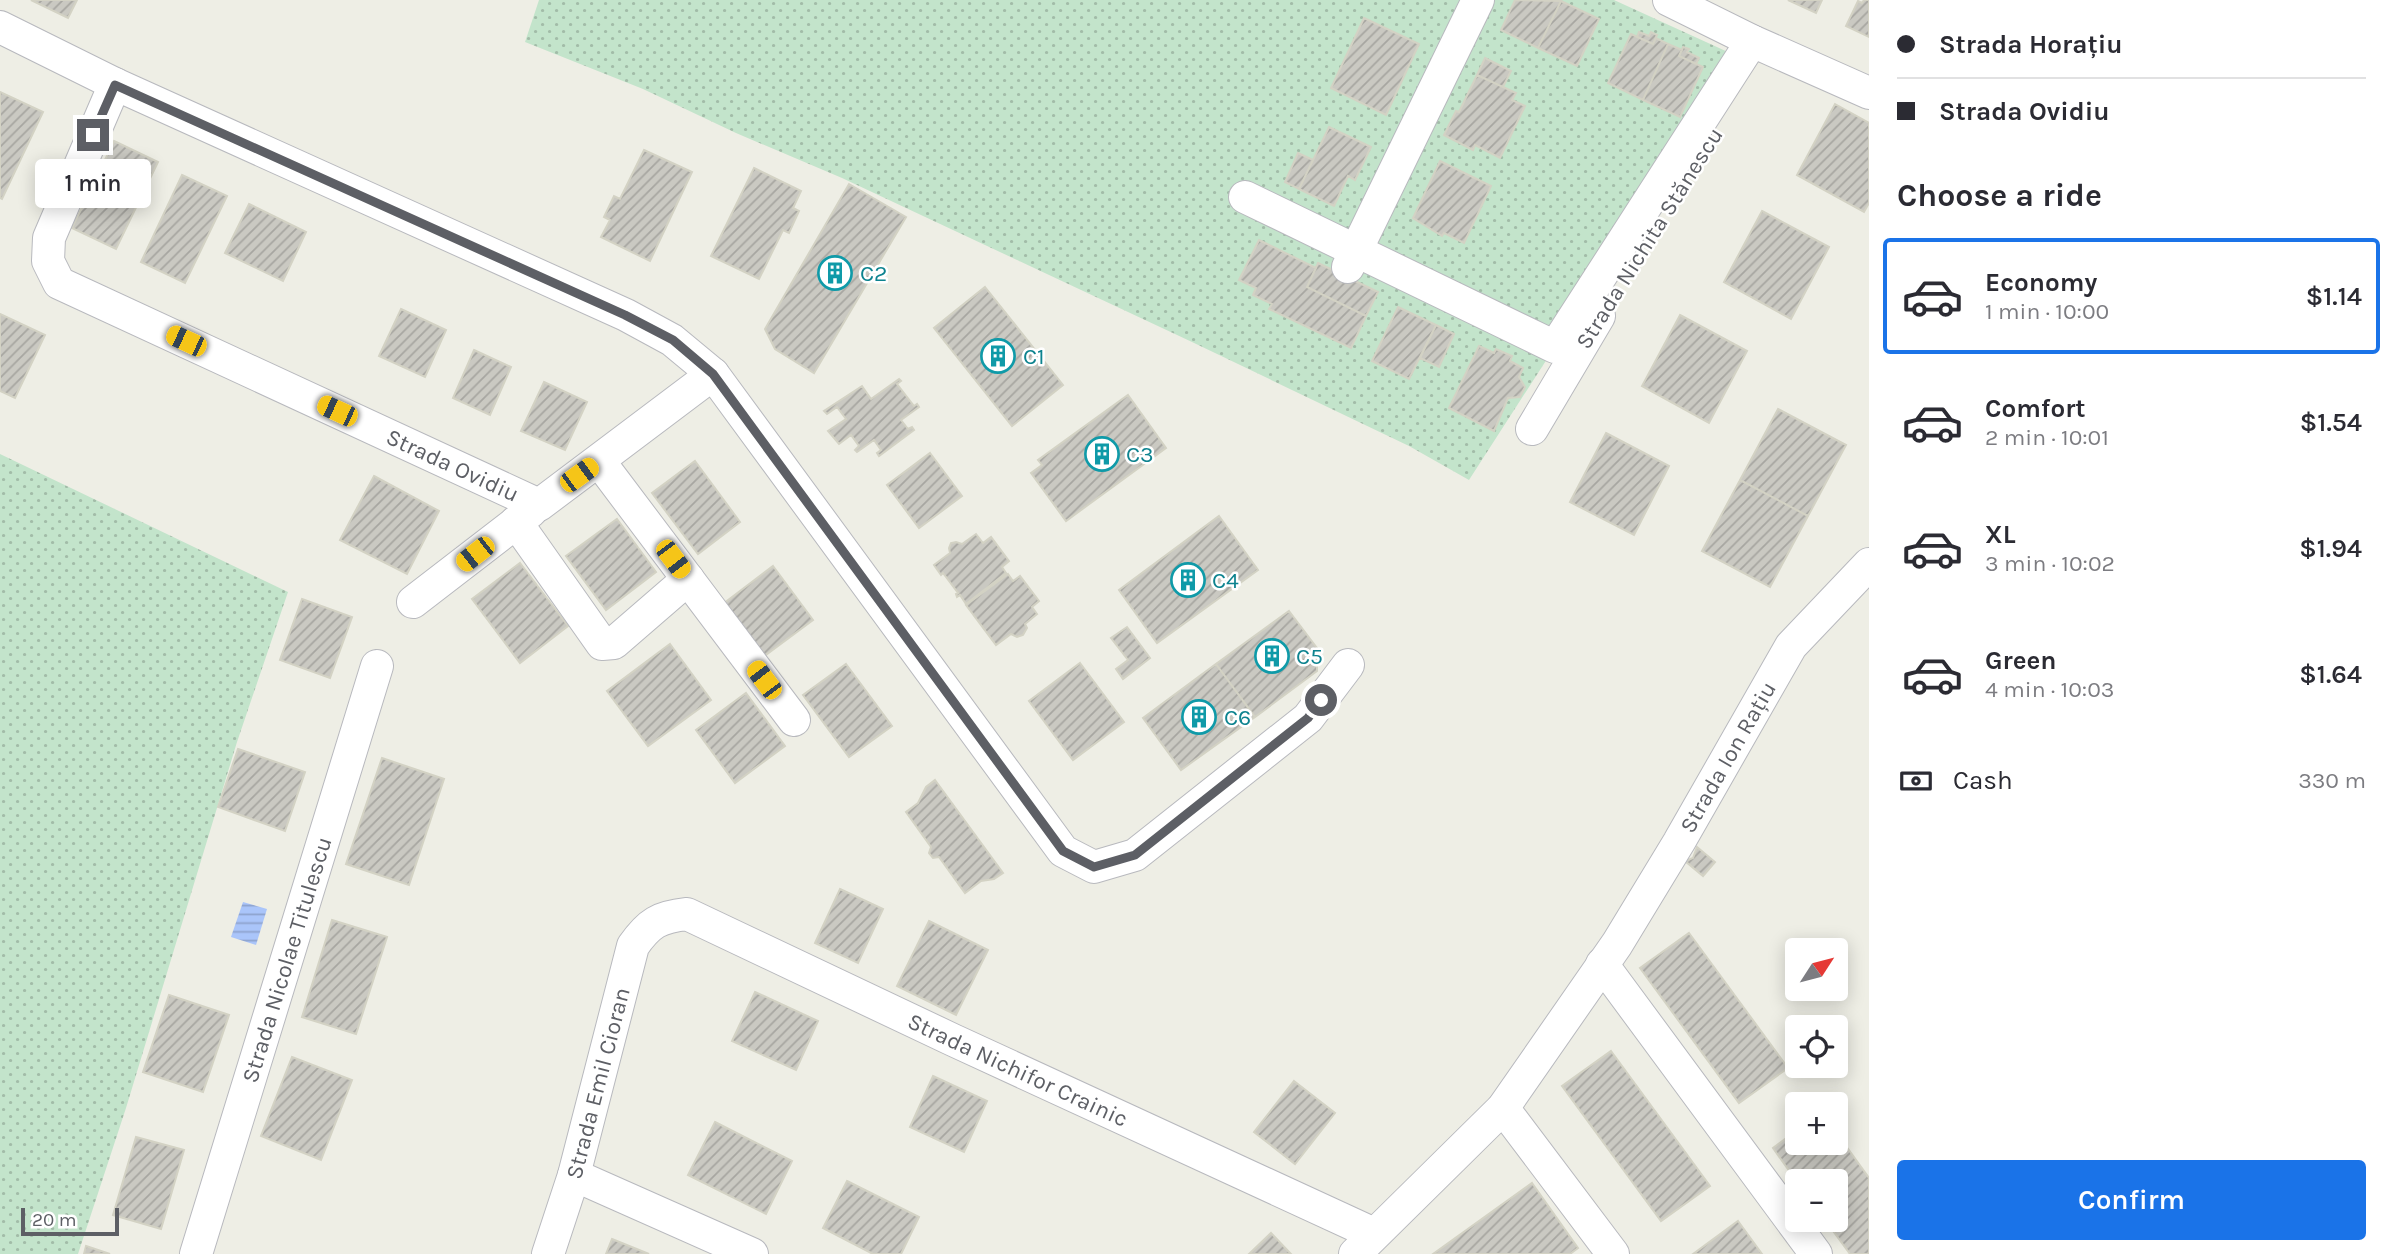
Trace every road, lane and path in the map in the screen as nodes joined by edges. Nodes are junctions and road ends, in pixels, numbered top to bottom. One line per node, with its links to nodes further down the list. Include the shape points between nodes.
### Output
1 (1478, 0): 7 (street, via 1460,55 1402,175 1373,196)
2 (1702, 23): 5 (street); 7 (street, Strada Nichita Stănescu, via 1555,347 1493,327); 9 (street, Strada Nichita Stănescu, via 1601,313)
3 (0, 27): 4 (street)
4 (115, 85): 8 (street, via 625,315 673,340); 11 (street, Strada Ovidiu, via 49,238 48,261 59,282)
5 (1869, 93)
6 (1260, 205): 7 (street, Strada Nichita Stănescu)
7 (1352, 259)
8 (713, 374): 10 (street, Strada Ovidiu); 15 (street, via 1063,851 1094,867 1135,855 1308,718)
9 (1532, 429)
10 (599, 461): 11 (street, Strada Ovidiu); 13 (street)
11 (528, 514): 13 (street, via 602,644 614,643); 14 (street)
12 (1869, 564): 19 (street, Strada Ion Rațiu, via 1791,646 1679,842)
13 (688, 579): 17 (street)
14 (413, 602)
15 (1348, 665)
16 (377, 666): 23 (street, Strada Nicolae Titulescu)
17 (794, 720)
18 (659, 919): 21 (street, Strada Emil Cioran, via 644,930 633,947); 22 (street, Strada Nichifor Crainic, via 687,914)
19 (1602, 964): 20 (street, Strada Ion Rațiu); 27 (street)
20 (1503, 1108): 22 (street, Strada Ion Rațiu); 26 (street)
21 (574, 1175): 24 (street, Strada Emil Cioran); 25 (street)
22 (1365, 1244)
23 (197, 1254)
24 (548, 1254)
25 (752, 1254)
26 (1613, 1254)
27 (1816, 1254)

